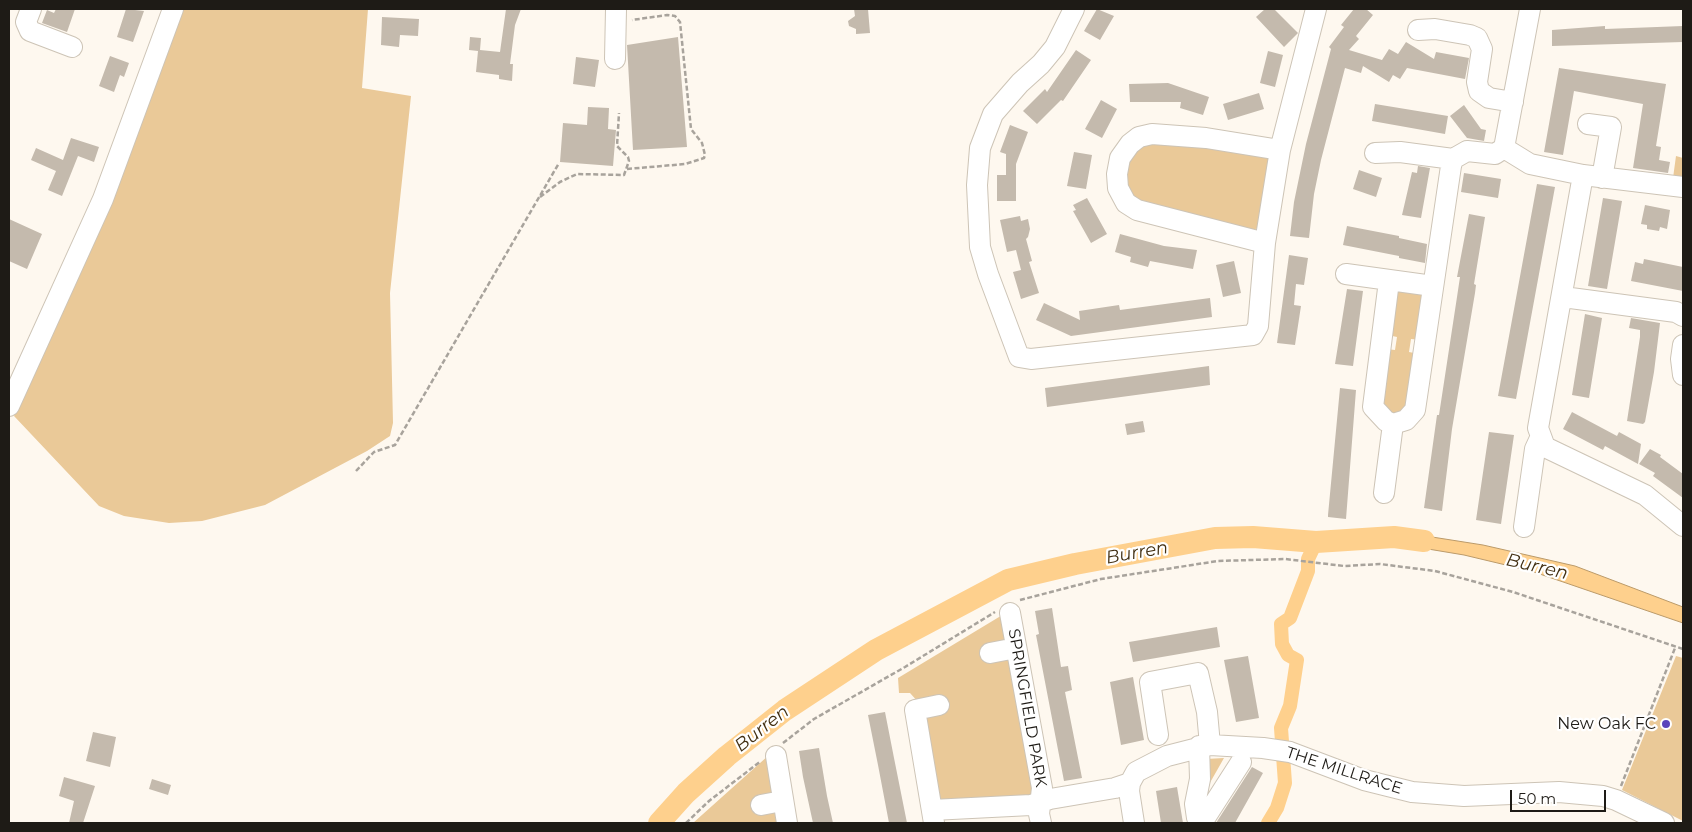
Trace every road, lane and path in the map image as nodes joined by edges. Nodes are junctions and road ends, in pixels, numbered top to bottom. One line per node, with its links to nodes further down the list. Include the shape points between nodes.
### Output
1 (31, 9): 8 (street, via 26,22 30,30)
2 (173, 9): 31 (street, via 104,199)
3 (1074, 9): 23 (street, via 1055,47 1042,64 993,114 980,148 976,185 980,246 1019,357 1046,358 1253,335 1258,326)
4 (1316, 9): 14 (street)
5 (1530, 9): 10 (street)
6 (616, 15): 9 (street); 18 (path, via 667,15 675,16 680,22 691,129 705,150 704,158 685,164)
7 (1418, 30): 10 (street, via 1436,29 1478,38 1482,49 1477,82 1479,91 1489,98)
8 (72, 47)
9 (615, 59)
10 (1513, 102): 13 (street)
11 (619, 113): 18 (path, via 617,146 628,157)
12 (1588, 124): 20 (street, via 1611,128)
13 (1504, 148): 16 (street, via 1495,154 1467,150); 19 (street, via 1530,164)
14 (1280, 150): 23 (street); 23 (street, via 1206,138 1152,134 1139,136 1120,158 1118,188 1126,203 1137,210)
15 (1375, 153): 16 (street, via 1400,152)
16 (1453, 159): 26 (street)
17 (559, 164): 22 (path)
18 (627, 169): 22 (path, via 624,175 618,176 577,174)
19 (1582, 175): 20 (street); 27 (street)
20 (1602, 178): 21 (street)
21 (1683, 187)
22 (539, 198): 34 (path, via 395,445 374,452)
23 (1265, 243)
24 (1346, 274): 25 (street)
25 (1389, 281): 26 (street); 32 (street, via 1373,407 1386,422)
26 (1433, 286): 32 (street, via 1415,410 1406,420)
27 (1563, 297): 28 (street, via 1676,312); 33 (street, via 1538,428)
28 (1683, 316)
29 (1683, 345): 30 (street)
30 (1683, 374)
31 (9, 406)
32 (1393, 424): 35 (street)
33 (1542, 436): 36 (street, via 1545,447 1645,495); 37 (street, via 1535,449)
34 (356, 471)
35 (1384, 493)
36 (1683, 526)
37 (1524, 527)
38 (1304, 562): 41 (path, via 1344,566 1380,564 1435,571 1595,618)
39 (1010, 613): 40 (street, SPRINGFIELD PARK)
40 (1016, 648): 43 (street); 52 (street, SPRINGFIELD PARK, via 1042,788)
41 (1675, 648): 42 (path); 50 (path)
42 (1683, 649)
43 (990, 653)
44 (939, 706): 54 (street, SPRINGFIELD PARK, via 915,710)
45 (1158, 735): 46 (street, via 1162,714 1150,682 1198,672 1207,712)
46 (1205, 746): 49 (street, THE MILLRACE, via 1186,749 1148,764 1136,772); 50 (street, THE MILLRACE, via 1283,751 1364,780 1412,792 1464,796 1559,792); 55 (street, via 1195,804)
47 (776, 756): 51 (street)
48 (1241, 762): 55 (street, via 1205,818)
49 (1130, 783): 52 (street, SPRINGFIELD PARK); 58 (street)
50 (1616, 800): 59 (street, THE MILLRACE)
51 (782, 801): 53 (street); 56 (street)
52 (1041, 803): 54 (street, SPRINGFIELD PARK); 57 (street, SPRINGFIELD PARK)
53 (761, 805)
54 (933, 817)
55 (1198, 821)
56 (786, 823)
57 (1041, 823)
58 (1134, 823)
59 (1664, 823)

